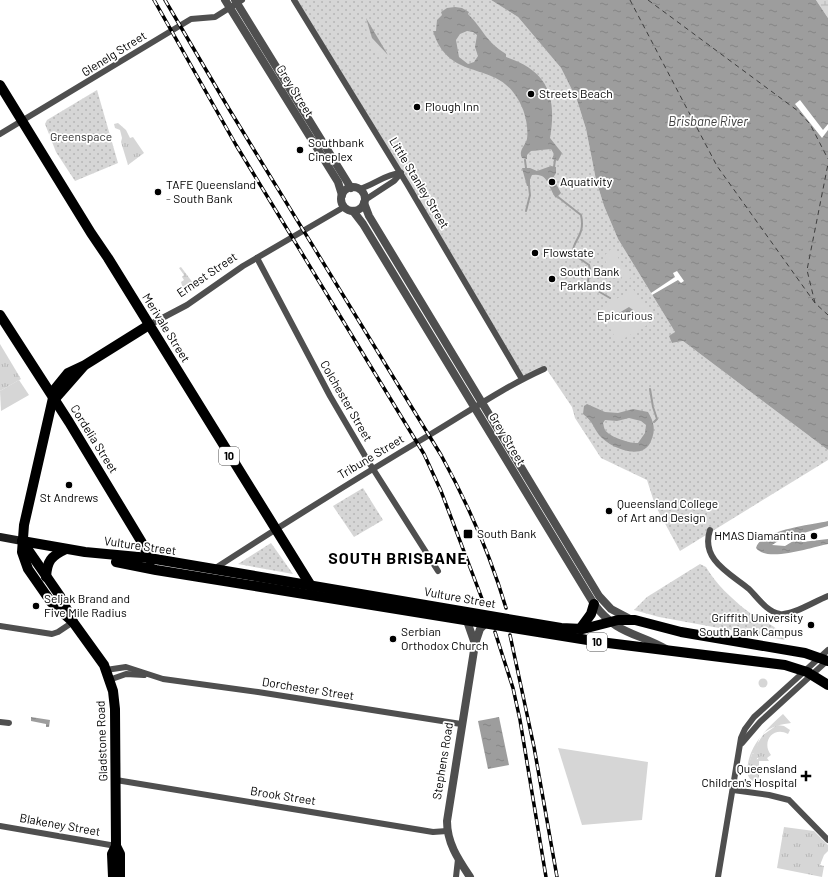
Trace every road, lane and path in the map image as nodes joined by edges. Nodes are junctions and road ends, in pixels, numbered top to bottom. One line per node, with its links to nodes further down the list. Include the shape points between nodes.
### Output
1 (225, 0): 4 (street, Grey Street)
2 (294, 0): 8 (street, Little Stanley Street)
3 (238, 1): 4 (street, Glenelg Street); 9 (street, Grey Street)
4 (229, 8): 6 (street, Glenelg Street, via 215,17 191,19); 10 (street, Grey Street, via 338,182)
5 (0, 85): 6 (main road, Merivale Street / 10)
6 (22, 121): 7 (street, Glenelg Street); 16 (main road, Merivale Street / 10)
7 (0, 134)
8 (400, 173): 9 (street, via 390,174 369,186); 11 (street, via 394,181); 18 (street, Little Stanley Street)
9 (355, 189): 10 (street); 11 (street, via 364,194)
10 (342, 195): 12 (street)
11 (365, 202): 13 (street, via 360,209); 20 (street, Grey Street, via 369,216)
12 (344, 207): 13 (street); 14 (street, Ernest Street)
13 (353, 211): 21 (street, Grey Street)
14 (257, 258): 16 (street, Ernest Street, via 187,306); 22 (street, Colchester Street, via 330,396)
15 (0, 315): 19 (main road, Cordelia Street / 10)
16 (149, 325): 19 (main road, Ernest Street, via 85,365); 23 (main road, Merivale Street / 10)
17 (544, 369): 18 (street, Tribune Street)
18 (522, 379): 20 (street, Tribune Street)
19 (54, 400): 26 (main road, Cordelia Street / 10); 27 (main road, Ernest Street)
20 (482, 402): 21 (street, Tribune Street); 39 (street, Grey Street, via 599,596 611,609)
21 (474, 408): 22 (street, Tribune Street); 38 (street, Grey Street)
22 (373, 468): 23 (street, Tribune Street); 34 (street, Colchester Street)
23 (274, 529): 32 (street, Tribune Street); 36 (main road, Merivale Street / 10)
24 (710, 530): 37 (street, via 710,552 721,568 776,613 787,614)
25 (0, 537): 27 (main road, Vulture Street)
26 (139, 539): 30 (main road, via 133,550); 31 (main road, Cordelia Street / 10)
27 (22, 541): 28 (main road, Vulture Street); 35 (main road, Gladstone Road); 41 (main road, Gladstone Road, via 23,557 28,569 54,605)
28 (66, 550): 29 (main road, Vulture Street); 35 (main road, via 50,559)
29 (85, 552): 30 (main road, Vulture Street); 33 (main road, Vulture Street, via 110,560)
30 (124, 557): 31 (main road, Vulture Street)
31 (149, 558): 32 (main road, Vulture Street / 10); 33 (main road, Cordelia Street / 10, via 154,565)
32 (212, 570): 36 (main road, Vulture Street / 10)
33 (168, 571): 40 (main road, Vulture Street / 10)
34 (438, 571)
35 (46, 576): 41 (main road, Gladstone Road, via 63,600)
36 (311, 586): 42 (main road, Vulture Street / 10)
37 (828, 596)
38 (594, 604): 43 (street, Grey Street); 46 (main road, via 591,614)
39 (632, 620): 43 (main road, Vulture Street / 10); 50 (main road, Vulture Street / 10, via 681,632 805,653)
40 (467, 621): 42 (main road, Vulture Street / 10); 47 (street, Stephens Road)
41 (73, 622): 44 (street, via 52,634); 51 (main road, Gladstone Road)
42 (481, 622): 45 (main road, Vulture Street / 10); 45 (main road, Vulture Street / 10); 47 (street, Stephens Road)
43 (609, 622): 46 (main road, Vulture Street / 10); 48 (street, Grey Street)
44 (0, 626)
45 (525, 626): 46 (main road, Vulture Street / 10); 48 (main road, Vulture Street / 10, via 600,642)
46 (580, 629)
47 (474, 644): 58 (street, Stephens Road)
48 (667, 650): 52 (main road, Vulture Street / 10, via 785,665)
49 (828, 650): 50 (street)
50 (826, 661): 52 (street); 52 (street)
51 (106, 670): 53 (street, Dorchester Street, via 124,666); 54 (main road, Gladstone Road)
52 (808, 673): 55 (main road, 10); 59 (street, via 753,729); 59 (street, via 752,719 743,733)
53 (152, 676): 54 (street, Dorchester Street, via 126,674); 58 (street, Dorchester Street)
54 (109, 680): 60 (main road, Gladstone Road, via 114,704)
55 (828, 686)
56 (0, 722): 57 (street)
57 (9, 724)
58 (461, 724): 63 (street, Stephens Road)
59 (740, 746): 61 (street)
60 (116, 780): 63 (street, Brook Street, via 433,832); 65 (main road, Gladstone Road)
61 (733, 790): 64 (street, via 789,800); 71 (street)
62 (0, 826): 65 (street, Blakeney Street)
63 (447, 831): 66 (street, Stephens Road)
64 (828, 840)
65 (116, 846): 67 (main road, Gladstone Road, via 112,854); 68 (main road, Gladstone Road, via 120,854)
66 (458, 859): 69 (street); 70 (street, Stephens Road)
67 (113, 877)
68 (120, 877)
69 (456, 877)
70 (470, 877)
71 (718, 877)

